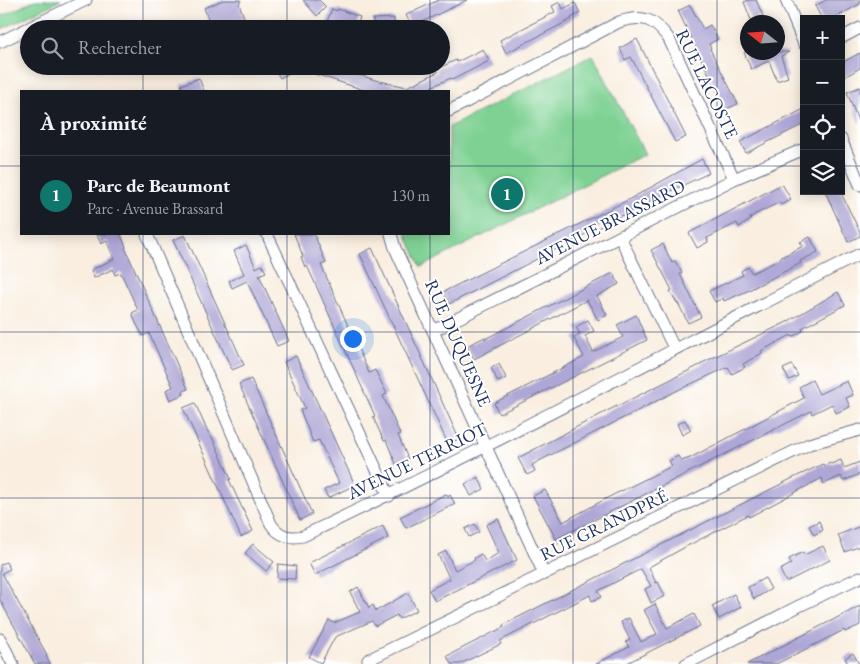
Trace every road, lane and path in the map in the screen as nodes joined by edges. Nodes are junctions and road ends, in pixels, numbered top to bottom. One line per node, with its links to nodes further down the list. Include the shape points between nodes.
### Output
1 (86, 0): 3 (street)
2 (786, 0): 6 (street)
3 (45, 20)
4 (860, 28): 7 (street)
5 (20, 32): 8 (street)
6 (800, 34)
7 (845, 36)
8 (0, 42)
9 (450, 110): 12 (street, RUE LACOSTE, via 620,22 638,18 647,20 658,24 669,39)
10 (845, 148): 13 (street)
11 (802, 150): 12 (street, AVENUE BRASSARD)
12 (734, 179): 17 (street, AVENUE BRASSARD)
13 (860, 184)
14 (147, 235): 23 (street, AVENUE TERRIOT, via 276,532 294,538 303,536)
15 (267, 235): 23 (street)
16 (391, 235): 19 (street, RUE DUQUESNE)
17 (620, 237): 19 (street, AVENUE BRASSARD); 20 (street)
18 (860, 254): 20 (street, AVENUE TERRIOT)
19 (433, 331): 22 (street, RUE DUQUESNE)
20 (674, 348): 22 (street, AVENUE TERRIOT)
21 (860, 430): 24 (street, RUE GRANDPRÉ, via 808,444)
22 (486, 447): 23 (street, AVENUE TERRIOT); 24 (street, RUE DUQUESNE)
23 (389, 496)
24 (544, 574): 27 (street, RUE GRANDPRÉ)
25 (860, 576): 29 (street)
26 (0, 639): 28 (street)
27 (368, 660)
28 (13, 664)
29 (686, 664)

